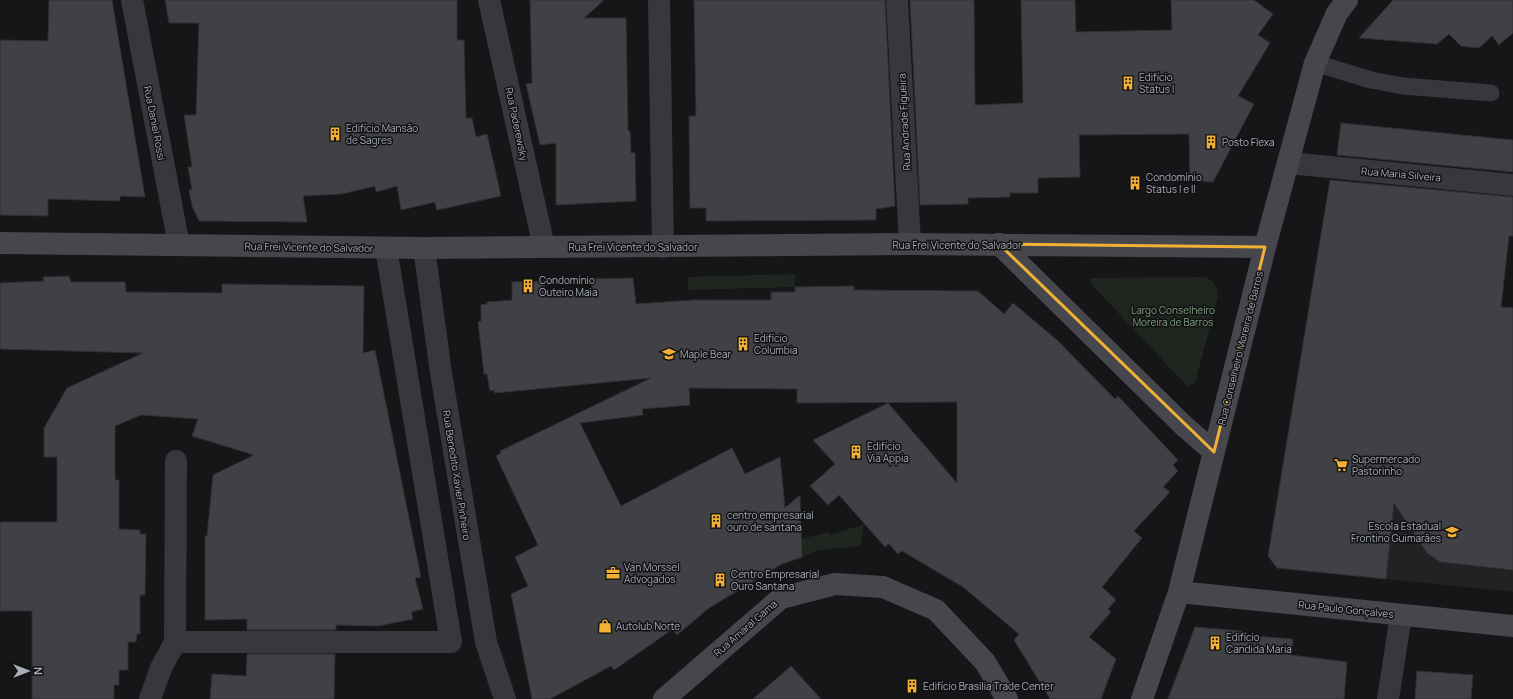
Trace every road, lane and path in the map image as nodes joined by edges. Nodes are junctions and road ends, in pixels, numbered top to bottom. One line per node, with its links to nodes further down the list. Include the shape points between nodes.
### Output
1 (132, 0): 13 (street, Rua Daniel Rossi)
2 (490, 0): 18 (street, Rua Paderewsky)
3 (659, 0): 14 (street)
4 (897, 0): 11 (street, Rua Andrade Figueira)
5 (1347, 0): 6 (street, Rua Conselheiro Moreira de Barros, via 1337,13)
6 (1315, 63): 7 (lane, via 1371,80 1403,86); 8 (street, Rua Conselheiro Moreira de Barros)
7 (1491, 93)
8 (1289, 163): 9 (street, Rua Maria Silveira); 15 (street, Rua Conselheiro Moreira de Barros)
9 (1513, 185)
10 (0, 243): 13 (street, Rua Frei Vicente do Salvador)
11 (910, 244): 12 (street, Rua Frei Vicente do Salvador); 14 (street, Rua Frei Vicente do Salvador)
12 (999, 244): 15 (street, Rua Frei Vicente do Salvador); 19 (street, via 1184,426)
13 (179, 245): 16 (street, Rua Frei Vicente do Salvador)
14 (663, 247): 18 (street, Rua Frei Vicente do Salvador)
15 (1265, 247): 19 (street, Rua Conselheiro Moreira de Barros)
16 (386, 248): 17 (street, Rua Frei Vicente do Salvador); 24 (street, via 451,642)
17 (424, 248): 18 (street, Rua Frei Vicente do Salvador); 26 (street, Rua Benedito Xavier Pinheiro, via 440,373 484,634)
18 (544, 248)
19 (1214, 452): 21 (street, Rua Conselheiro Moreira de Barros)
20 (176, 461): 24 (street)
21 (1179, 592): 22 (street, Rua Paulo Gonçalves); 29 (street, Rua Conselheiro Moreira de Barros)
22 (1401, 615): 23 (street, Rua Paulo Gonçalves); 30 (street)
23 (1513, 626)
24 (175, 642): 25 (street, via 160,668)
25 (150, 699)
26 (505, 699)
27 (664, 699): 28 (street, Rua Amaral Gama, via 780,598 835,584 883,587 936,610 985,662)
28 (1007, 699)
29 (1142, 699)
30 (1388, 699)

